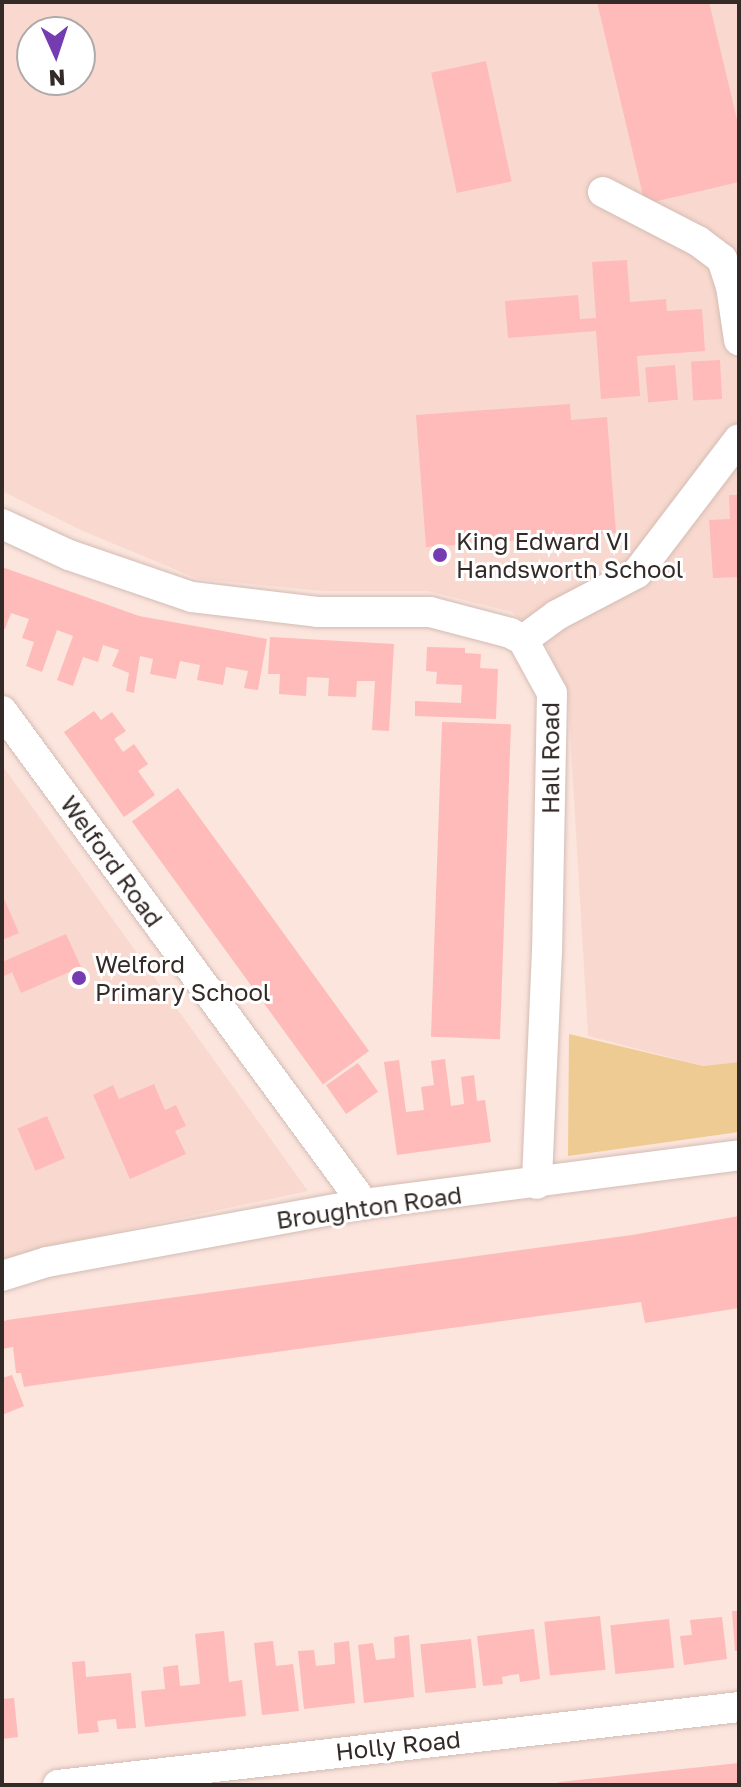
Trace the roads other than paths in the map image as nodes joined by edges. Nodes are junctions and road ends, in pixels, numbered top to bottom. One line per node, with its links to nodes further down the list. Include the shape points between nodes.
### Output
1 (603, 192): 2 (street, via 722,259)
2 (739, 340)
3 (739, 439): 5 (street, via 637,573 557,615)
4 (2, 524): 5 (street, via 69,555 192,597 317,612 430,612)
5 (523, 640): 8 (street, Hall Road, via 552,693)
6 (2, 711): 9 (street, Welford Road)
7 (739, 1155): 8 (street, Broughton Road)
8 (537, 1184): 9 (street, Broughton Road)
9 (364, 1204): 10 (street, Broughton Road, via 47,1262)
10 (2, 1276)
11 (739, 1707): 12 (street, Holly Road)
12 (58, 1785)

